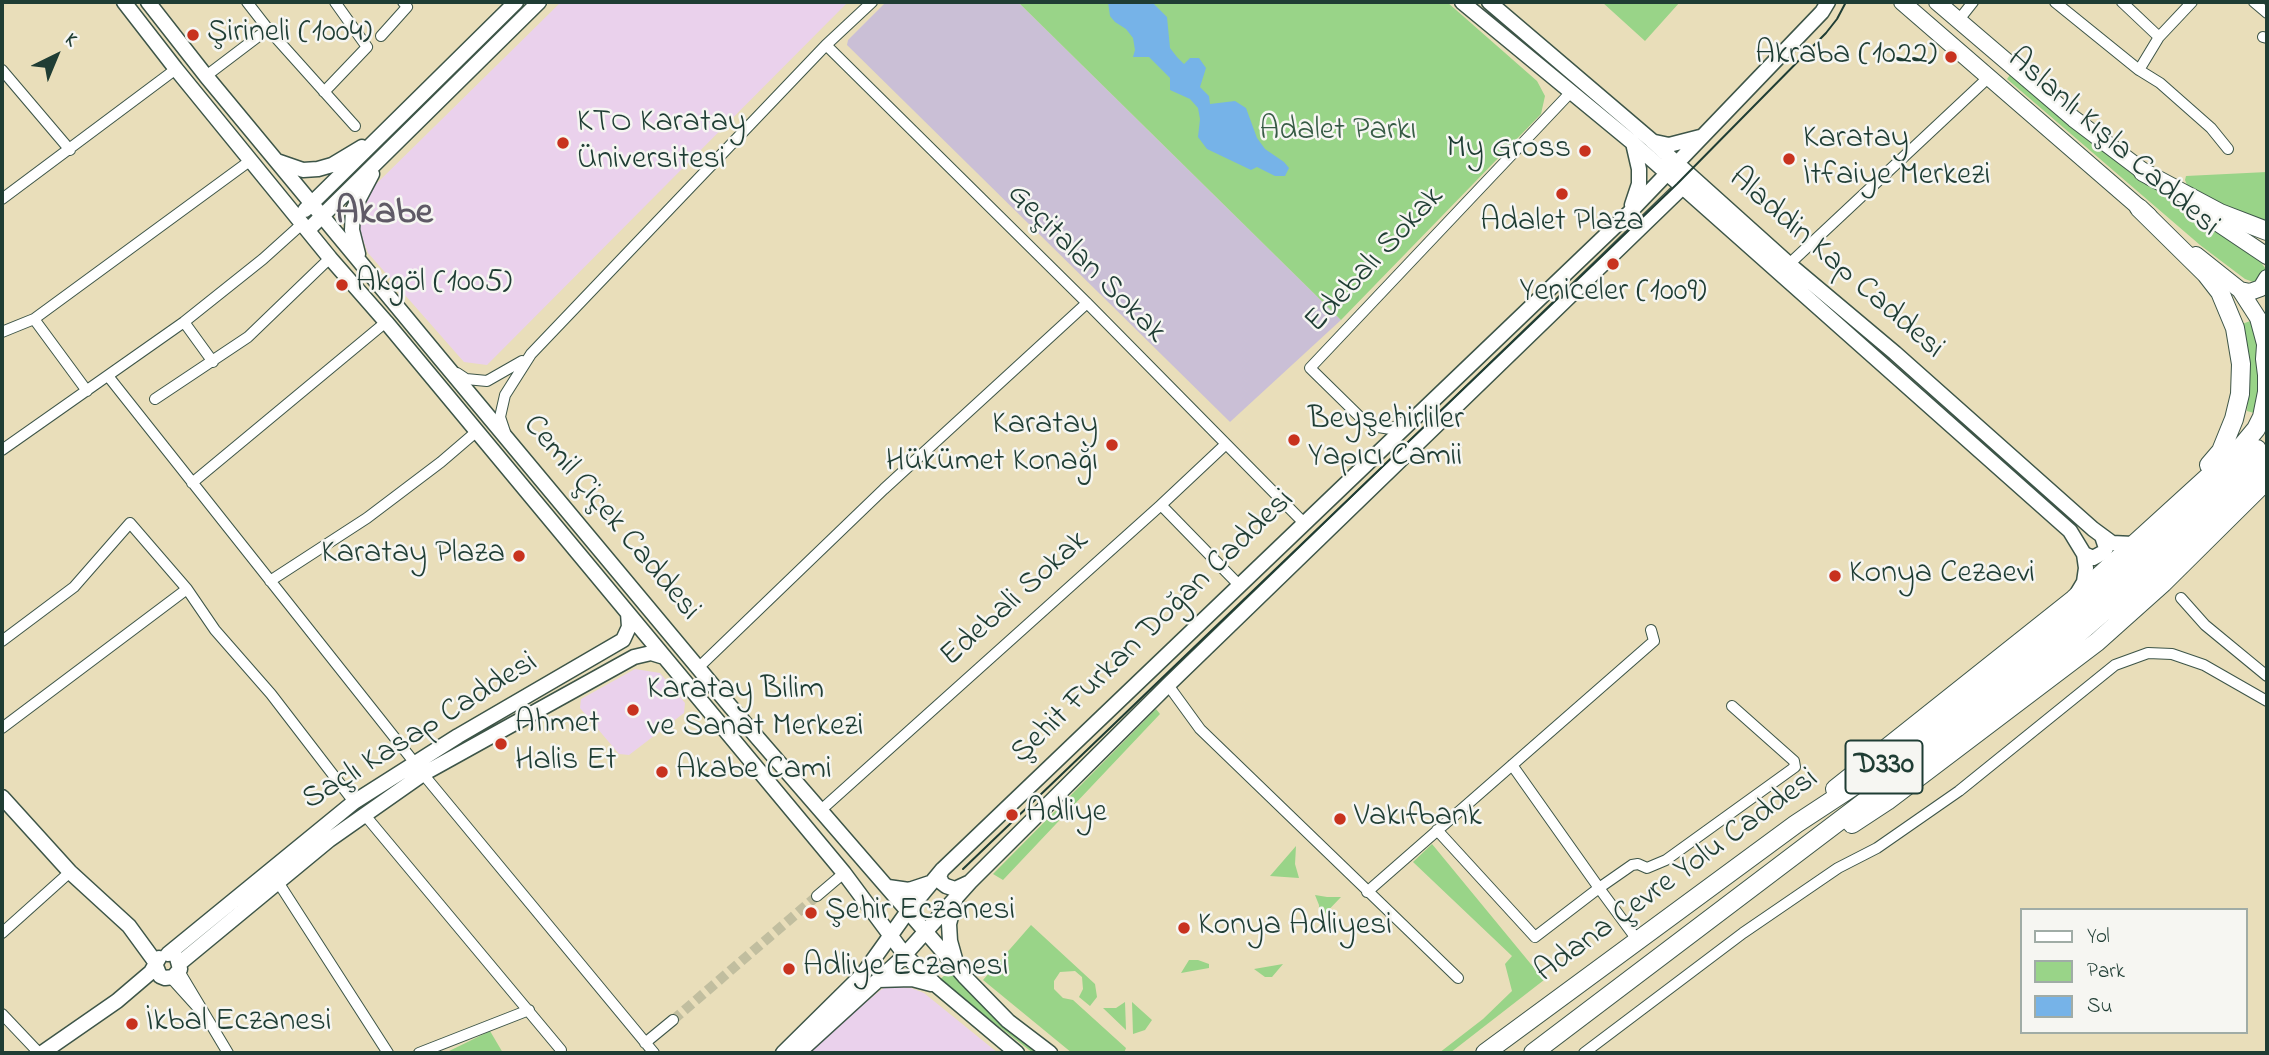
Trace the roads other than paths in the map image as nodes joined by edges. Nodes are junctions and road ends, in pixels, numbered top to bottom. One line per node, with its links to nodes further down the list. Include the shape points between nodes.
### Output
1 (124, 2): 25 (street, Cemil Çiçek Caddesi)
2 (149, 2): 28 (street, Cemil Çiçek Caddesi)
3 (247, 2): 21 (street)
4 (335, 2): 30 (street, via 368,47)
5 (403, 2): 22 (street, via 407,7)
6 (516, 2): 33 (street)
7 (539, 2): 39 (street)
8 (872, 2): 24 (street)
9 (1462, 2): 31 (street, Aladdin Kap Caddesi)
10 (1489, 2): 35 (street, Aladdin Kap Caddesi)
11 (1828, 2): 34 (street, Şehit Furkan Doğan Caddesi)
12 (1902, 2): 29 (main road, Aslanlı Kışla Caddesi)
13 (1937, 2): 20 (main road, Aslanlı Kışla Caddesi)
14 (1973, 2): 20 (street)
15 (2055, 2): 27 (street)
16 (2122, 2): 23 (street)
17 (2192, 2): 23 (street)
18 (2254, 2): 19 (street)
19 (2267, 13)
20 (1958, 22): 43 (main road, Aslanlı Kışla Caddesi)
21 (268, 29): 28 (street); 30 (street)
22 (381, 36)
23 (2159, 37): 27 (street)
24 (826, 45): 58 (street, Geçitalan Sokak); 64 (street)
25 (176, 69): 38 (street); 40 (street, Cemil Çiçek Caddesi)
26 (2, 70): 38 (street)
27 (2139, 70): 37 (street, via 2211,128)
28 (206, 76): 41 (street, Cemil Çiçek Caddesi)
29 (1990, 76): 47 (main road, Aslanlı Kışla Caddesi); 55 (street)
30 (324, 92): 32 (street)
31 (1571, 92): 36 (street, Aladdin Kap Caddesi); 71 (street, Edebalı Sokak, via 1310,368 1361,418 1378,427 1391,429)
32 (355, 126)
33 (384, 133): 41 (street, via 318,169 303,170); 46 (street)
34 (1704, 135): 35 (street, via 1669,145); 42 (street, Şehit Furkan Doğan Caddesi)
35 (1651, 140): 42 (street, Aladdin Kap Caddesi)
36 (1633, 143): 42 (street, Aladdin Kap Caddesi); 48 (street, via 1639,184)
37 (2228, 149)
38 (70, 150): 45 (street)
39 (386, 152): 49 (street); 54 (street, via 353,211)
40 (251, 160): 50 (street, Cemil Çiçek Caddesi); 59 (street)
41 (277, 161): 46 (street, Cemil Çiçek Caddesi)
42 (1672, 169): 44 (street, Aladdin Kap Caddesi); 48 (street, Şehit Furkan Doğan Caddesi)
43 (2143, 172): 51 (highway, via 2220,213); 52 (main road, Aslanlı Kışla Caddesi)
44 (1687, 183): 55 (street, Aladdin Kap Caddesi); 101 (street, Şehit Furkan Doğan Caddesi)
45 (2, 199)
46 (312, 204): 49 (street, Cemil Çiçek Caddesi); 50 (street)
47 (2139, 208): 57 (main road, Aslanlı Kışla Caddesi); 82 (highway, via 2220,292 2240,352 2239,394 2221,451)
48 (1629, 213): 71 (street, Şehit Furkan Doğan Caddesi)
49 (323, 215): 50 (street); 54 (street, Cemil Çiçek Caddesi)
50 (303, 223): 53 (street, Cemil Çiçek Caddesi); 60 (street)
51 (2267, 231)
52 (2266, 257)
53 (330, 258): 61 (street, Cemil Çiçek Caddesi); 65 (street, via 248,337)
54 (359, 258): 66 (street, Cemil Çiçek Caddesi)
55 (1784, 269): 85 (street, Aladdin Kap Caddesi, via 1895,353); 86 (street, Aladdin Kap Caddesi, via 2070,531)
56 (2267, 278): 57 (main road, via 2261,288)
57 (2240, 290): 63 (main road, Aslanlı Kışla Caddesi)
58 (1087, 303): 75 (street, Geçitalan Sokak); 99 (street)
59 (34, 319): 62 (street); 69 (street)
60 (184, 321): 65 (street); 68 (street)
61 (386, 322): 72 (street, Cemil Çiçek Caddesi); 79 (street)
62 (2, 332)
63 (2266, 338): 67 (highway)
64 (531, 354): 66 (street, via 487,381 466,379); 74 (street, via 505,395 500,417)
65 (213, 362): 70 (street)
66 (443, 362): 74 (street, Cemil Çiçek Caddesi)
67 (2267, 374): 77 (highway)
68 (108, 376): 69 (street); 79 (street)
69 (87, 391): 76 (street)
70 (155, 399)
71 (1419, 414): 83 (street, Şehit Furkan Doğan Caddesi)
72 (476, 432): 87 (street, via 367,517); 93 (street, Cemil Çiçek Caddesi)
73 (2267, 433): 77 (highway, via 2260,433)
74 (508, 440): 99 (street, Cemil Çiçek Caddesi)
75 (1226, 444): 81 (street, Edebali Sokak); 83 (street, Geçitalan Sokak)
76 (2, 450)
77 (2257, 450): 82 (highway); 111 (highway, Adana Çevre Yolu Caddesi / D330, via 2048,640 1892,761); 113 (highway, Adana Çevre Yolu Caddesi / D330, via 2169,555 2084,629)
78 (2267, 480): 88 (highway)
79 (192, 483): 87 (street)
80 (2267, 499): 88 (highway)
81 (1161, 505): 89 (street); 109 (street, Edebali Sokak)
82 (2170, 513): 84 (highway)
83 (1306, 524): 89 (street, Şehit Furkan Doğan Caddesi)
84 (2150, 532): 85 (street, Aladdin Kap Caddesi, via 2124,545); 92 (highway)
85 (2102, 536): 86 (street, via 2104,552 2093,558)
86 (2084, 554): 92 (street, via 2084,582)
87 (270, 581): 106 (street)
88 (2163, 583): 113 (highway, via 2079,657 1887,801)
89 (1240, 586): 114 (street, Şehit Furkan Doğan Caddesi)
90 (187, 589): 96 (street, via 130,523 74,587); 104 (street); 108 (street)
91 (2181, 598): 100 (street, via 2205,625)
92 (2074, 599): 111 (highway, via 1874,756)
93 (628, 613): 95 (street, via 629,627); 98 (street, Cemil Çiçek Caddesi)
94 (1651, 630): 105 (street, via 1654,641)
95 (623, 640): 97 (street, via 636,640); 106 (street, Saçlı Kasap Caddesi)
96 (2, 641)
97 (639, 654): 98 (street); 106 (street, Saçlı Kasap Caddesi)
98 (664, 657): 116 (street, Cemil Çiçek Caddesi)
99 (698, 668): 109 (street, Cemil Çiçek Caddesi)
100 (2267, 676)
101 (1168, 685): 119 (street, Şehit Furkan Doğan Caddesi); 122 (street, via 1200,729)
102 (2267, 701): 155 (street, via 2172,654 2148,653 2115,665 1959,791 1743,933)
103 (1732, 706): 121 (street, via 1795,766 1666,860 1647,868 1632,865)
104 (2, 728)
105 (1513, 765): 112 (street); 121 (street)
106 (419, 768): 108 (street, Saçlı Kasap Caddesi); 110 (street, Saçlı Kasap Caddesi); 142 (street)
107 (2, 797): 115 (street)
108 (354, 802): 132 (street, Saçlı Kasap Caddesi)
109 (821, 810): 120 (street, Cemil Çiçek Caddesi)
110 (364, 814): 117 (street, Saçlı Kasap Caddesi); 139 (street)
111 (1796, 824): 130 (highway, Adana Çevre Yolu Caddesi / D330)
112 (1437, 830): 121 (street, via 1535,937); 122 (street)
113 (1802, 850): 154 (highway, Adana Çevre Yolu Caddesi / D330)
114 (942, 870): 118 (street, Şehit Furkan Doğan Caddesi); 119 (street, via 939,876 946,886 955,889)
115 (70, 872): 129 (street); 132 (street, via 145,935)
116 (844, 873): 123 (street); 125 (street, Cemil Çiçek Caddesi)
117 (278, 882): 134 (street, Saçlı Kasap Caddesi); 146 (street)
118 (931, 882): 120 (street, via 909,890); 126 (street, Şehit Furkan Doğan Caddesi)
119 (970, 882): 124 (street, Şehit Furkan Doğan Caddesi)
120 (885, 884): 125 (street, via 886,898 881,903); 126 (street, Cemil Çiçek Caddesi)
121 (1599, 888): 130 (street)
122 (1367, 892): 135 (street)
123 (817, 896)
124 (957, 896): 128 (street, Şehit Furkan Doğan Caddesi); 133 (street, via 950,932)
125 (864, 900): 127 (street, Cemil Çiçek Caddesi)
126 (911, 907): 127 (street, Şehit Furkan Doğan Caddesi); 128 (street, Cemil Çiçek Caddesi)
127 (886, 931): 131 (street, Cemil Çiçek Caddesi); 149 (street, via 880,952 855,982)
128 (925, 932): 131 (street, Şehit Furkan Doğan Caddesi); 133 (street, Cemil Çiçek Caddesi)
129 (2, 933)
130 (1638, 941): 153 (highway, Adana Çevre Yolu Caddesi / D330)
131 (905, 955): 136 (street, Şehit Furkan Doğan Caddesi); 137 (street, Cemil Çiçek Caddesi)
132 (161, 959): 134 (street, via 160,976); 134 (street, via 176,956); 138 (street, Saçlı Kasap Caddesi)
133 (959, 971): 152 (street, Cemil Çiçek Caddesi, via 994,1008)
134 (174, 973): 138 (street, Saçlı Kasap Caddesi); 145 (street)
135 (1458, 978)
136 (878, 980): 137 (street, via 912,979); 150 (street, Şehit Furkan Doğan Caddesi)
137 (936, 985): 151 (street, Cemil Çiçek Caddesi)
138 (117, 1001): 144 (street)
139 (528, 1010): 143 (street); 147 (street)
140 (2, 1014): 144 (street)
141 (673, 1020): 142 (street)
142 (645, 1043): 148 (street)
143 (561, 1050)
144 (41, 1053)
145 (228, 1053)
146 (388, 1053)
147 (419, 1053)
148 (654, 1053)
149 (783, 1053)
150 (798, 1053)
151 (1017, 1053)
152 (1050, 1053)
153 (1485, 1053)
154 (1533, 1053)
155 (1584, 1053)

